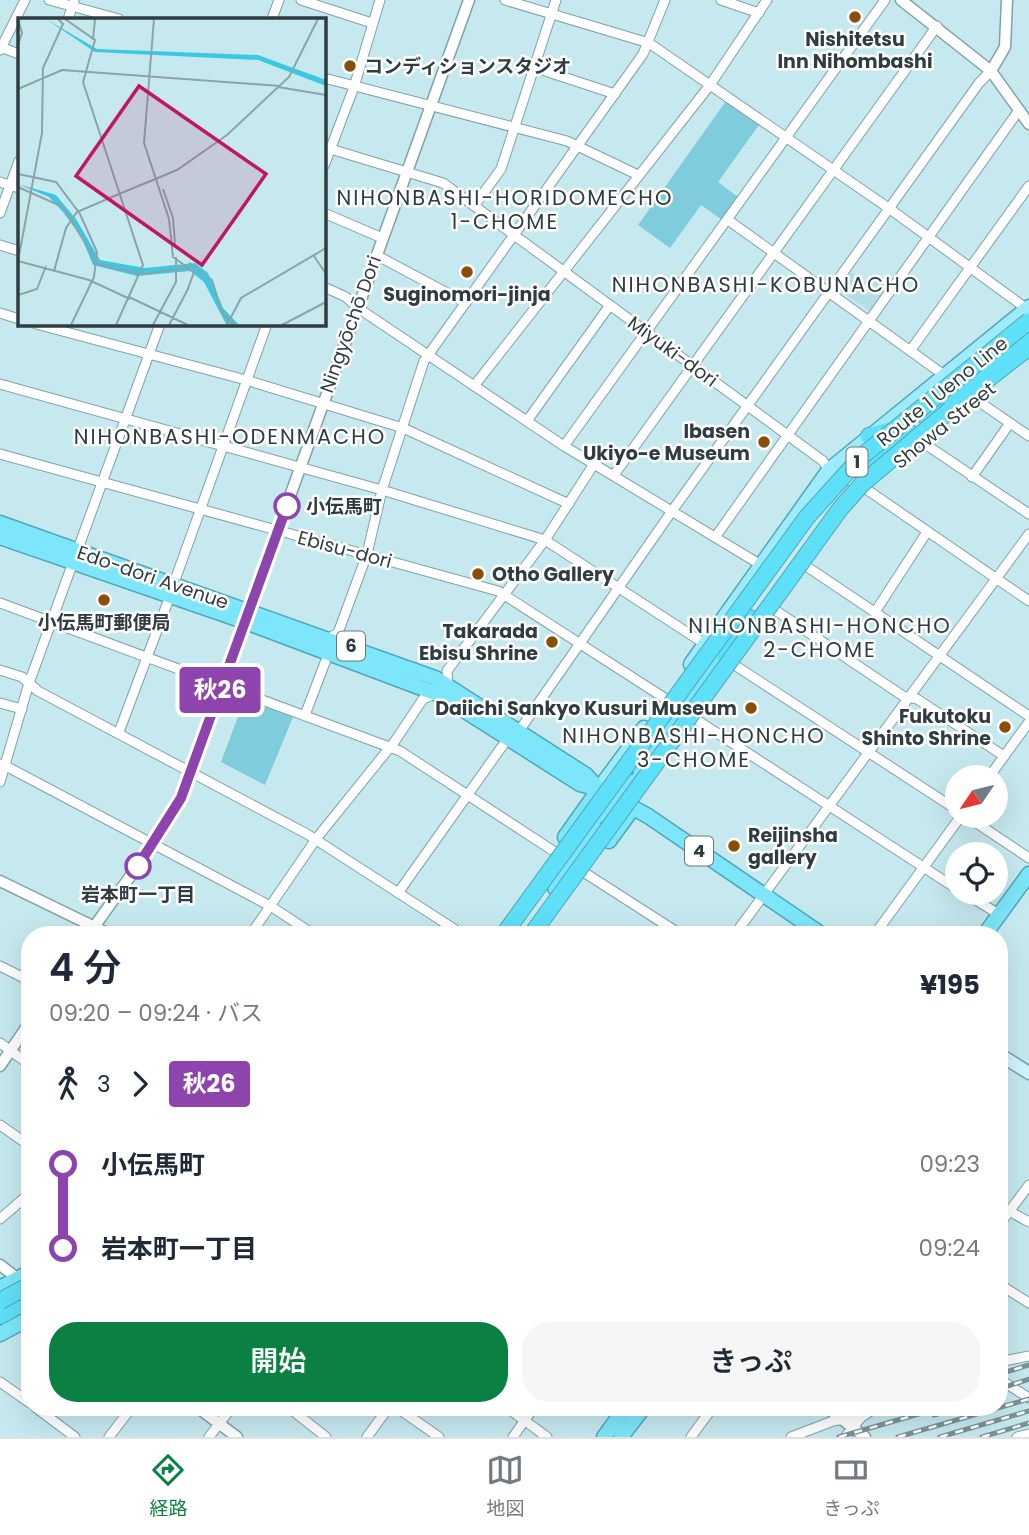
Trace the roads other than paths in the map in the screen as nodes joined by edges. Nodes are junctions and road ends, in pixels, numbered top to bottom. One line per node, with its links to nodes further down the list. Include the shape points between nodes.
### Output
1 (25, 0): 23 (street)
2 (49, 0): 15 (street)
3 (279, 0): 19 (street)
4 (301, 0): 20 (street)
5 (380, 0): 20 (street)
6 (469, 0): 31 (street, Ningyōchō Dori)
7 (505, 0): 17 (street)
8 (556, 0): 17 (street)
9 (665, 0): 22 (street)
10 (721, 0): 16 (street)
11 (767, 0): 16 (street)
12 (885, 0): 35 (street)
13 (901, 0): 21 (street)
14 (1007, 0): 26 (street, via 1004,47)
15 (73, 3): 18 (street)
16 (758, 13): 28 (street)
17 (550, 15): 22 (street); 25 (street)
18 (116, 18)
19 (272, 18)
20 (372, 23): 29 (street)
21 (937, 26): 26 (street); 39 (street)
22 (649, 43): 28 (street); 30 (street)
23 (0, 48): 24 (street)
24 (18, 54)
25 (533, 67): 30 (street); 34 (street)
26 (991, 71): 32 (street); 46 (street)
27 (326, 79): 29 (street)
28 (710, 85): 35 (street); 41 (street)
29 (354, 87): 31 (street); 37 (street)
30 (615, 94): 36 (street)
31 (430, 108): 34 (street); 40 (street, Ningyōchō Dori)
32 (1019, 110): 33 (street); 52 (street)
33 (1029, 124)
34 (512, 128): 36 (street); 45 (street, via 500,169)
35 (787, 137): 39 (street); 49 (street)
36 (578, 146): 41 (street); 50 (street)
37 (327, 148): 40 (street, Miyuki-dori)
38 (18, 168): 44 (street)
39 (835, 171): 46 (street); 55 (street)
40 (407, 173): 45 (street, Miyuki-dori, via 443,183); 51 (street, Ningyōchō Dori)
41 (638, 175): 58 (street)
42 (0, 182): 44 (street)
43 (1029, 186): 57 (street)
44 (15, 187): 47 (street)
45 (474, 206): 50 (street, Miyuki-dori)
46 (890, 209): 52 (street); 60 (street)
47 (0, 213)
48 (326, 214): 51 (street)
49 (728, 220): 55 (street); 72 (street)
50 (514, 234): 58 (street, Miyuki-dori); 61 (street)
51 (382, 237): 56 (street, Ningyōchō Dori)
52 (929, 237): 57 (street); 67 (street)
53 (0, 245): 54 (street)
54 (18, 251)
55 (775, 254): 60 (street); 77 (street)
56 (376, 255): 61 (street); 63 (street, Ningyōchō Dori)
57 (970, 267): 64 (street); 73 (street)
58 (563, 271): 62 (street, Miyuki-dori); 81 (street)
59 (326, 288): 63 (street)
60 (831, 293): 67 (street); 84 (street)
61 (466, 303): 75 (street)
62 (610, 305): 72 (street, Miyuki-dori); 87 (street)
63 (358, 308): 75 (street); 83 (street, Ningyōchō Dori)
64 (1028, 312): 78 (main road, Showa Street); 186 (highway, Route 1 Ueno Line / 1, bridge, via 862,456 807,517)
65 (0, 313): 66 (street)
66 (18, 319)
67 (870, 321): 73 (street); 90 (street)
68 (43, 326): 76 (street)
69 (159, 326): 76 (street)
70 (266, 326): 79 (street)
71 (1029, 331): 85 (highway)
72 (647, 332): 77 (street, Miyuki-dori); 94 (street)
73 (910, 351): 78 (street)
74 (1028, 354): 82 (main road, Showa Street); 85 (highway, Route 1 Ueno Line / 1)
75 (427, 355): 81 (street); 89 (street)
76 (149, 356): 79 (street); 86 (street)
77 (693, 366): 84 (street, Miyuki-dori); 100 (street)
78 (944, 375): 91 (main road, Showa Street)
79 (246, 380): 83 (street); 95 (street)
80 (0, 384): 86 (street)
81 (474, 386): 87 (street)
82 (975, 399): 88 (street); 93 (main road, Showa Street)
83 (322, 402): 89 (street); 98 (street, Ningyōchō Dori)
84 (748, 406): 90 (street, Miyuki-dori); 107 (street)
85 (946, 406): 91 (highway); 136 (highway, bridge, via 855,477 826,511 750,618); 189 (highway, Route 1 Ueno Line / 1, bridge, via 840,509)
86 (126, 421): 95 (street); 102 (street)
87 (527, 421): 94 (street)
88 (1010, 423): 92 (street); 101 (street)
89 (403, 428): 104 (street); 105 (street)
90 (788, 436): 99 (street, Miyuki-dori); 113 (street)
91 (869, 436): 99 (main road, Showa Street)
92 (1029, 436)
93 (922, 442): 101 (street); 103 (main road, Showa Street)
94 (564, 446): 97 (street)
95 (222, 447): 98 (street); 106 (street)
96 (0, 454): 102 (street, Ebisu-dori)
97 (594, 464): 100 (street); 105 (street)
98 (299, 469): 104 (street); 110 (street, Ningyōchō Dori)
99 (829, 470): 103 (street, Miyuki-dori); 118 (main road, Showa Street)
100 (614, 475): 107 (street)
101 (972, 477): 108 (street)
102 (103, 482): 106 (street, Ebisu-dori); 117 (street)
103 (866, 489): 111 (street, Miyuki-dori); 119 (main road, Showa Street)
104 (382, 490): 115 (street); 116 (street)
105 (569, 504): 115 (street)
106 (203, 510): 110 (street, Ebisu-dori); 123 (street)
107 (672, 511): 113 (street); 121 (street)
108 (1029, 514)
109 (0, 523): 117 (highway, Edo-dori Avenue / 6)
110 (279, 531): 116 (street, Ebisu-dori); 129 (street, Ningyōchō Dori)
111 (928, 532): 120 (street, Miyuki-dori); 128 (street)
112 (1029, 534): 120 (street)
113 (716, 536): 118 (street)
114 (0, 537): 117 (highway, Edo-dori Avenue / 6)
115 (545, 540): 121 (street); 124 (street)
116 (367, 554): 124 (street, Ebisu-dori); 133 (street, via 338,633)
117 (76, 557): 123 (highway, Edo-dori Avenue / 6); 130 (street)
118 (761, 565): 122 (main road, Showa Street)
119 (806, 566): 127 (main road, Showa Street); 128 (street)
120 (996, 578): 125 (street, Miyuki-dori); 134 (street)
121 (620, 589): 131 (street); 132 (street)
122 (744, 589): 132 (main road, Showa Street); 136 (highway, via 718,650 637,767)
123 (172, 590): 129 (highway, Edo-dori Avenue / 6); 135 (street)
124 (502, 593): 131 (street, Ebisu-dori); 140 (street, via 447,671)
125 (1029, 601)
126 (0, 604): 130 (street)
127 (775, 610): 136 (highway); 141 (street)
128 (875, 612): 134 (street)
129 (245, 615): 133 (highway, Edo-dori Avenue / 6); 139 (street, Ningyōchō Dori)
130 (53, 623): 135 (street); 138 (street)
131 (582, 643): 142 (street, Ebisu-dori); 150 (street)
132 (705, 643): 142 (main road, Showa Street)
133 (329, 645): 140 (highway, Edo-dori Avenue / 6); 145 (street)
134 (940, 656): 141 (street); 146 (street)
135 (145, 657): 139 (street); 149 (street)
136 (730, 660): 147 (main road); 152 (street)
137 (0, 670): 138 (street)
138 (29, 683): 144 (street); 149 (street)
139 (222, 685): 145 (street); 157 (street, Ningyōchō Dori)
140 (444, 690): 150 (highway, Edo-dori Avenue / 6); 151 (street, via 423,699)
141 (910, 697): 152 (street); 153 (street)
142 (666, 699): 159 (main road, Showa Street)
143 (0, 703): 144 (street)
144 (22, 709): 154 (street)
145 (305, 715): 151 (street)
146 (1029, 716)
147 (697, 720): 155 (main road); 162 (street)
148 (1029, 722): 153 (street)
149 (120, 732): 157 (street)
150 (513, 735): 159 (highway, Edo-dori Avenue / 6, via 586,775); 160 (street)
151 (388, 746): 160 (street); 166 (street)
152 (869, 753): 161 (street); 162 (street)
153 (1004, 756): 156 (street)
154 (3, 764): 158 (street); 167 (street)
155 (664, 764): 159 (highway, via 624,786); 163 (main road)
156 (998, 765)
157 (191, 770): 166 (street); 167 (street, Ningyōchō Dori, via 181,798)
158 (0, 782)
159 (598, 789): 163 (highway, Edo-dori Avenue / 4); 168 (highway)
160 (467, 793): 168 (street); 175 (street)
161 (945, 802)
162 (830, 806): 170 (street); 176 (street)
163 (633, 808): 168 (highway, via 606,810); 171 (highway); 176 (highway, Edo-dori Avenue / 4)
164 (955, 828): 170 (street)
165 (983, 828): 169 (street)
166 (316, 839): 175 (street); 178 (street)
167 (154, 843): 178 (street); 181 (street, Ningyōchō Dori)
168 (558, 848): 185 (highway)
169 (1029, 858)
170 (924, 867): 174 (street); 194 (street)
171 (586, 873): 190 (highway); 191 (street)
172 (1029, 874): 179 (highway)
173 (0, 881): 180 (street)
174 (945, 881)
175 (398, 893): 184 (street)
176 (765, 895): 192 (street); 193 (highway, Edo-dori Avenue / 4)
177 (984, 905): 179 (street)
178 (272, 907): 182 (street); 183 (street)
179 (1000, 915): 195 (highway)
180 (83, 926)
181 (96, 926)
182 (257, 926)
183 (301, 926)
184 (450, 926)
185 (501, 926)
186 (510, 926)
187 (519, 926): 188 (highway, via 594,828)
188 (527, 926)
189 (538, 926)
190 (546, 926)
191 (668, 926)
192 (741, 926)
193 (810, 926)
194 (881, 926)
195 (991, 926)
196 (0, 966): 197 (street)
197 (21, 976)
198 (21, 1036): 200 (street)
199 (0, 1043): 200 (street)
200 (11, 1051): 201 (street); 203 (street)
201 (21, 1058)
202 (1008, 1063): 204 (main road)
203 (0, 1066)
204 (1029, 1073)
205 (0, 1125): 206 (street)
206 (21, 1140)
207 (1028, 1187): 209 (street)
208 (21, 1201): 210 (street)
209 (1009, 1211): 211 (street)
210 (0, 1219)
211 (1029, 1222)
212 (0, 1265): 213 (street)
213 (21, 1277)
214 (21, 1282): 216 (highway)
215 (21, 1285): 218 (highway, bridge)
216 (0, 1288)
217 (1008, 1290): 219 (street)
218 (0, 1301)
219 (1029, 1303)
220 (21, 1304): 222 (highway)
221 (21, 1314): 224 (highway)
222 (0, 1315)
223 (21, 1323): 225 (highway)
224 (0, 1325)
225 (0, 1335)
226 (1028, 1357): 227 (street)
227 (1008, 1360)
228 (0, 1382): 230 (street)
229 (1008, 1385): 231 (street)
230 (21, 1397)
231 (1029, 1398)
232 (47, 1416): 251 (street)
233 (124, 1416): 252 (street)
234 (209, 1416): 248 (street)
235 (225, 1416): 248 (street)
236 (299, 1416): 255 (street)
237 (382, 1416): 256 (street)
238 (409, 1416): 257 (street)
239 (518, 1416): 247 (street)
240 (527, 1416): 247 (street)
241 (624, 1416): 260 (highway)
242 (628, 1416): 261 (highway)
243 (706, 1416): 262 (street)
244 (829, 1416): 263 (street)
245 (838, 1416): 249 (street)
246 (861, 1416): 249 (street)
247 (524, 1420): 258 (street); 259 (street)
248 (219, 1424): 253 (street); 254 (street)
249 (853, 1427): 264 (street); 265 (street)
250 (1029, 1434): 266 (street)
251 (75, 1437)
252 (109, 1437)
253 (209, 1437)
254 (237, 1437)
255 (326, 1437)
256 (367, 1437)
257 (439, 1437)
258 (513, 1437)
259 (547, 1437)
260 (604, 1437)
261 (621, 1437)
262 (691, 1437)
263 (791, 1437)
264 (845, 1437)
265 (865, 1437)
266 (1017, 1437)

